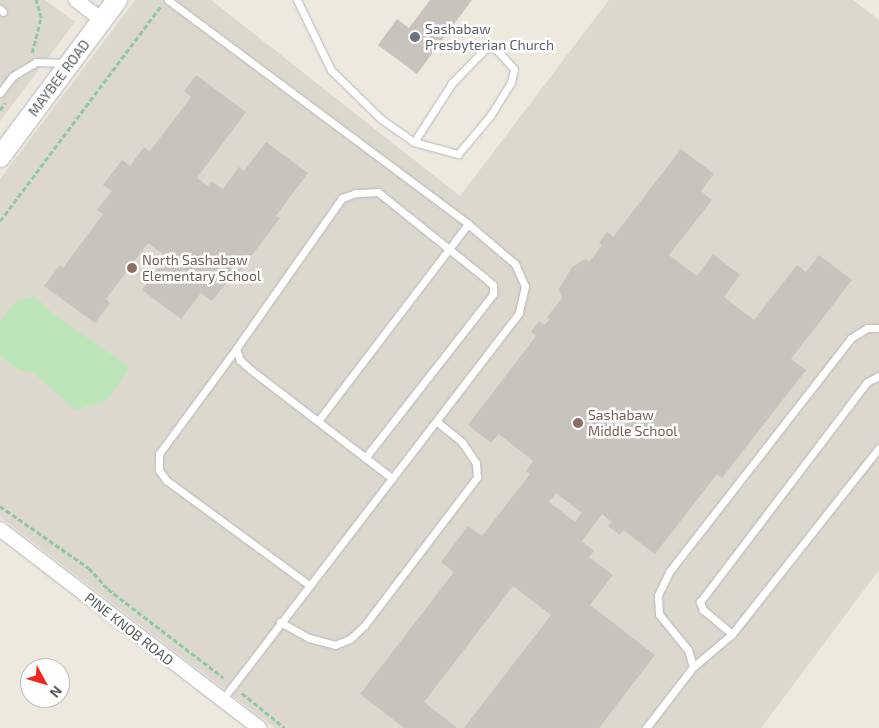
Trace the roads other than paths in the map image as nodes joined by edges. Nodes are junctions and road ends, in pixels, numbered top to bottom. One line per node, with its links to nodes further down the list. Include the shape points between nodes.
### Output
1 (76, 0): 5 (street)
2 (118, 0): 5 (main road, MAYBEE ROAD)
3 (167, 0): 10 (lane)
4 (297, 0): 8 (lane, via 331,70 382,119)
5 (102, 20): 6 (main road, MAYBEE ROAD)
6 (70, 63): 7 (lane, via 36,62 13,76); 9 (main road, MAYBEE ROAD)
7 (0, 93)
8 (414, 142): 8 (lane, via 458,154 490,116 511,82 514,69 498,51 488,46 452,83)
9 (0, 157)
10 (468, 224): 11 (lane); 15 (lane, via 515,264 522,276 524,296 519,313)
11 (448, 247): 13 (lane, via 378,192 356,193 342,198); 16 (lane); 18 (lane, via 492,285 493,294)
12 (879, 328): 24 (lane, via 867,328 851,338 669,572 658,595 659,614 688,650)
13 (236, 349): 16 (lane, via 240,360); 21 (lane, via 159,454 159,470 166,480)
14 (879, 376): 23 (lane, via 867,382 700,602 703,610)
15 (436, 420): 19 (lane); 22 (lane, via 462,442 476,463 477,477 364,626 350,639 335,645 309,638)
16 (318, 421): 18 (lane)
17 (879, 448): 23 (lane)
18 (365, 458): 19 (lane)
19 (392, 478): 21 (lane)
20 (0, 529): 25 (street, PINE KNOB ROAD)
21 (309, 585): 22 (lane)
22 (280, 622): 25 (lane)
23 (732, 634): 24 (lane)
24 (693, 667): 27 (lane)
25 (222, 700): 26 (street, PINE KNOB ROAD)
26 (259, 728)
27 (646, 728)

